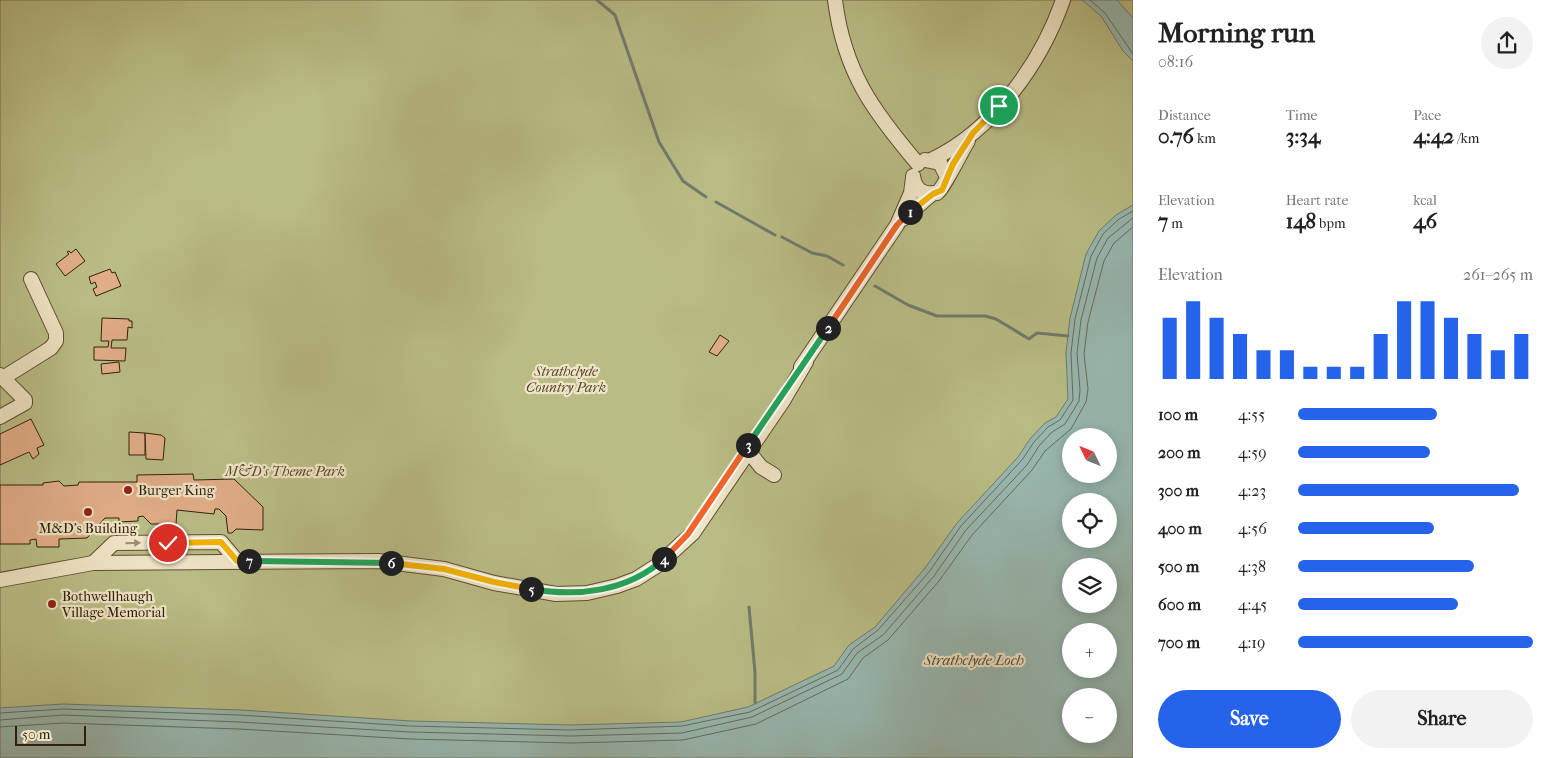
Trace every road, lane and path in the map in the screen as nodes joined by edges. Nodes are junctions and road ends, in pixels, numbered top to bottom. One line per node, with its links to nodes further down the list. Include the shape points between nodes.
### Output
1 (835, 0): 4 (street, via 839,30 856,77 871,105 891,133)
2 (1063, 0): 3 (street, via 1040,55 1009,96)
3 (973, 133): 4 (street, via 946,153); 5 (street)
4 (924, 162): 5 (street, via 940,163); 6 (street)
5 (947, 177): 7 (street, via 942,190)
6 (913, 178): 7 (street, via 922,192); 8 (street, via 911,193)
7 (933, 194): 8 (street)
8 (897, 225): 10 (street)
9 (31, 279): 11 (street, via 56,332 56,341 51,348)
10 (806, 362): 13 (street); 17 (street)
11 (2, 376): 12 (street, via 25,403)
12 (0, 417)
13 (749, 452): 14 (street); 15 (street)
14 (740, 467): 15 (street); 17 (street, via 693,534)
15 (761, 467): 16 (street)
16 (774, 475)
17 (678, 547): 18 (street, via 658,565 636,578 604,589 556,594 444,569 379,561)
18 (237, 561): 19 (street); 19 (street, one-way to 18, via 114,543 221,542)
19 (93, 564): 20 (street)
20 (0, 580)

